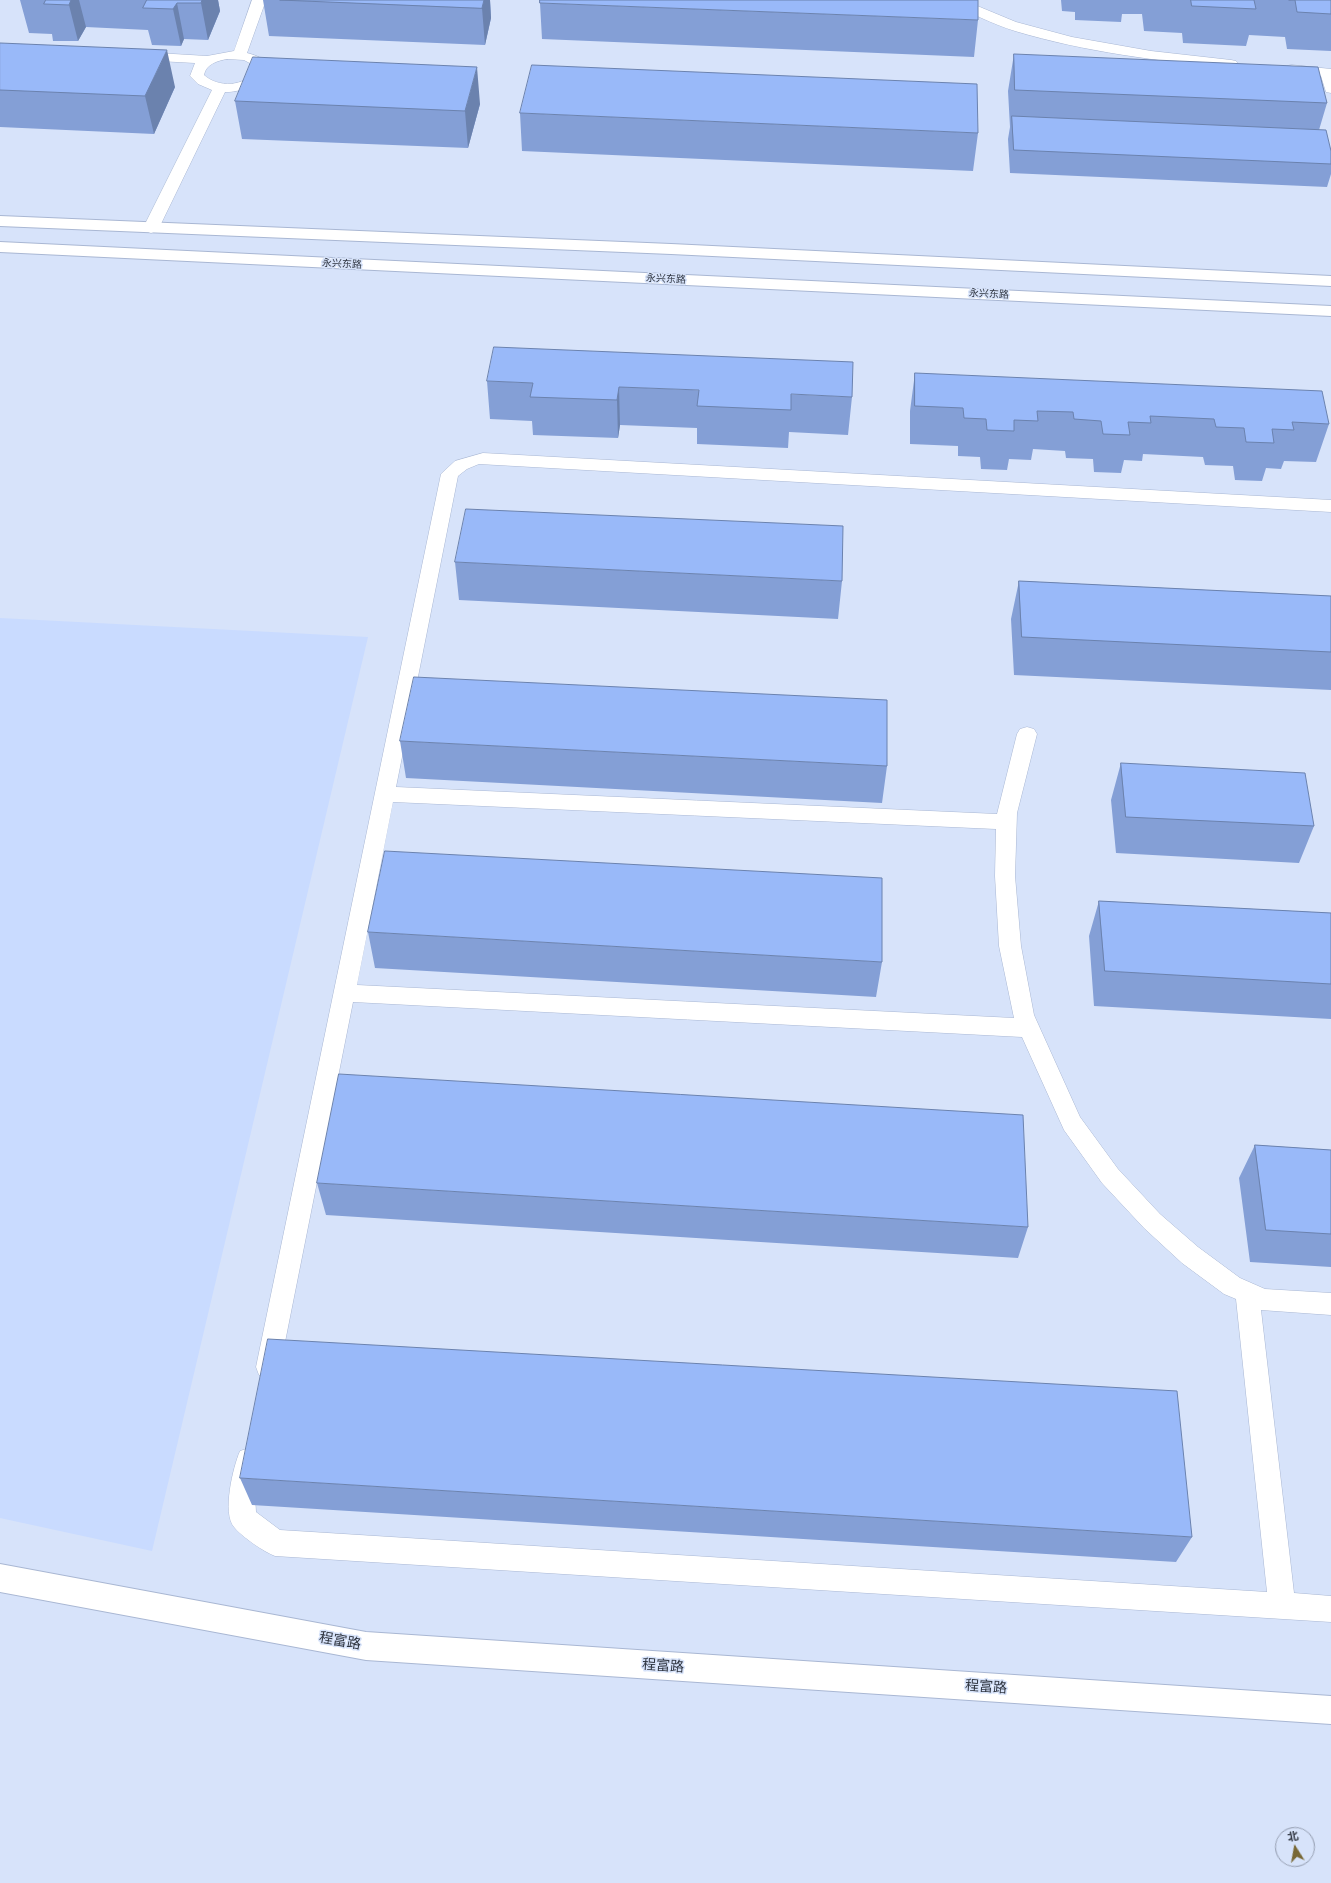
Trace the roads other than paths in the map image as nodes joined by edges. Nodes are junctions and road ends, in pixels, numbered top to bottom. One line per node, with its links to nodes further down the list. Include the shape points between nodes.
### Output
1 (259, 0): 4 (lane)
2 (952, 0): 6 (lane, via 1019,27 1105,48)
3 (124, 55): 5 (lane)
4 (239, 55): 5 (lane); 9 (lane, via 255,59 262,69 260,75 244,85)
5 (208, 60): 9 (lane, via 197,70 197,76 201,82)
6 (1244, 65)
7 (1282, 68): 8 (lane)
8 (1329, 72): 10 (lane)
9 (220, 88): 12 (lane)
10 (1331, 89)
11 (0, 221): 12 (street)
12 (151, 228): 14 (street, via 687,250)
13 (0, 248): 15 (street, 永兴东路)
14 (1331, 281)
15 (1331, 310)
16 (1331, 506): 18 (lane, via 483,458 469,461 456,467 450,474)
17 (1027, 734): 19 (lane)
18 (385, 794): 19 (lane); 20 (lane)
19 (1006, 822): 21 (lane, via 1004,876 1010,946 1023,1015)
20 (344, 993): 21 (lane); 24 (lane)
21 (1028, 1028): 22 (lane, via 1072,1124 1110,1176 1152,1221 1190,1255 1232,1286)
22 (1247, 1293): 23 (lane, via 1263,1300); 27 (lane)
23 (1331, 1304)
24 (264, 1388)
25 (253, 1442): 27 (lane, via 242,1496 243,1518 275,1543)
26 (0, 1578): 29 (street, 程富路, via 366,1646)
27 (1282, 1606): 28 (lane)
28 (1331, 1609)
29 (1331, 1710)

